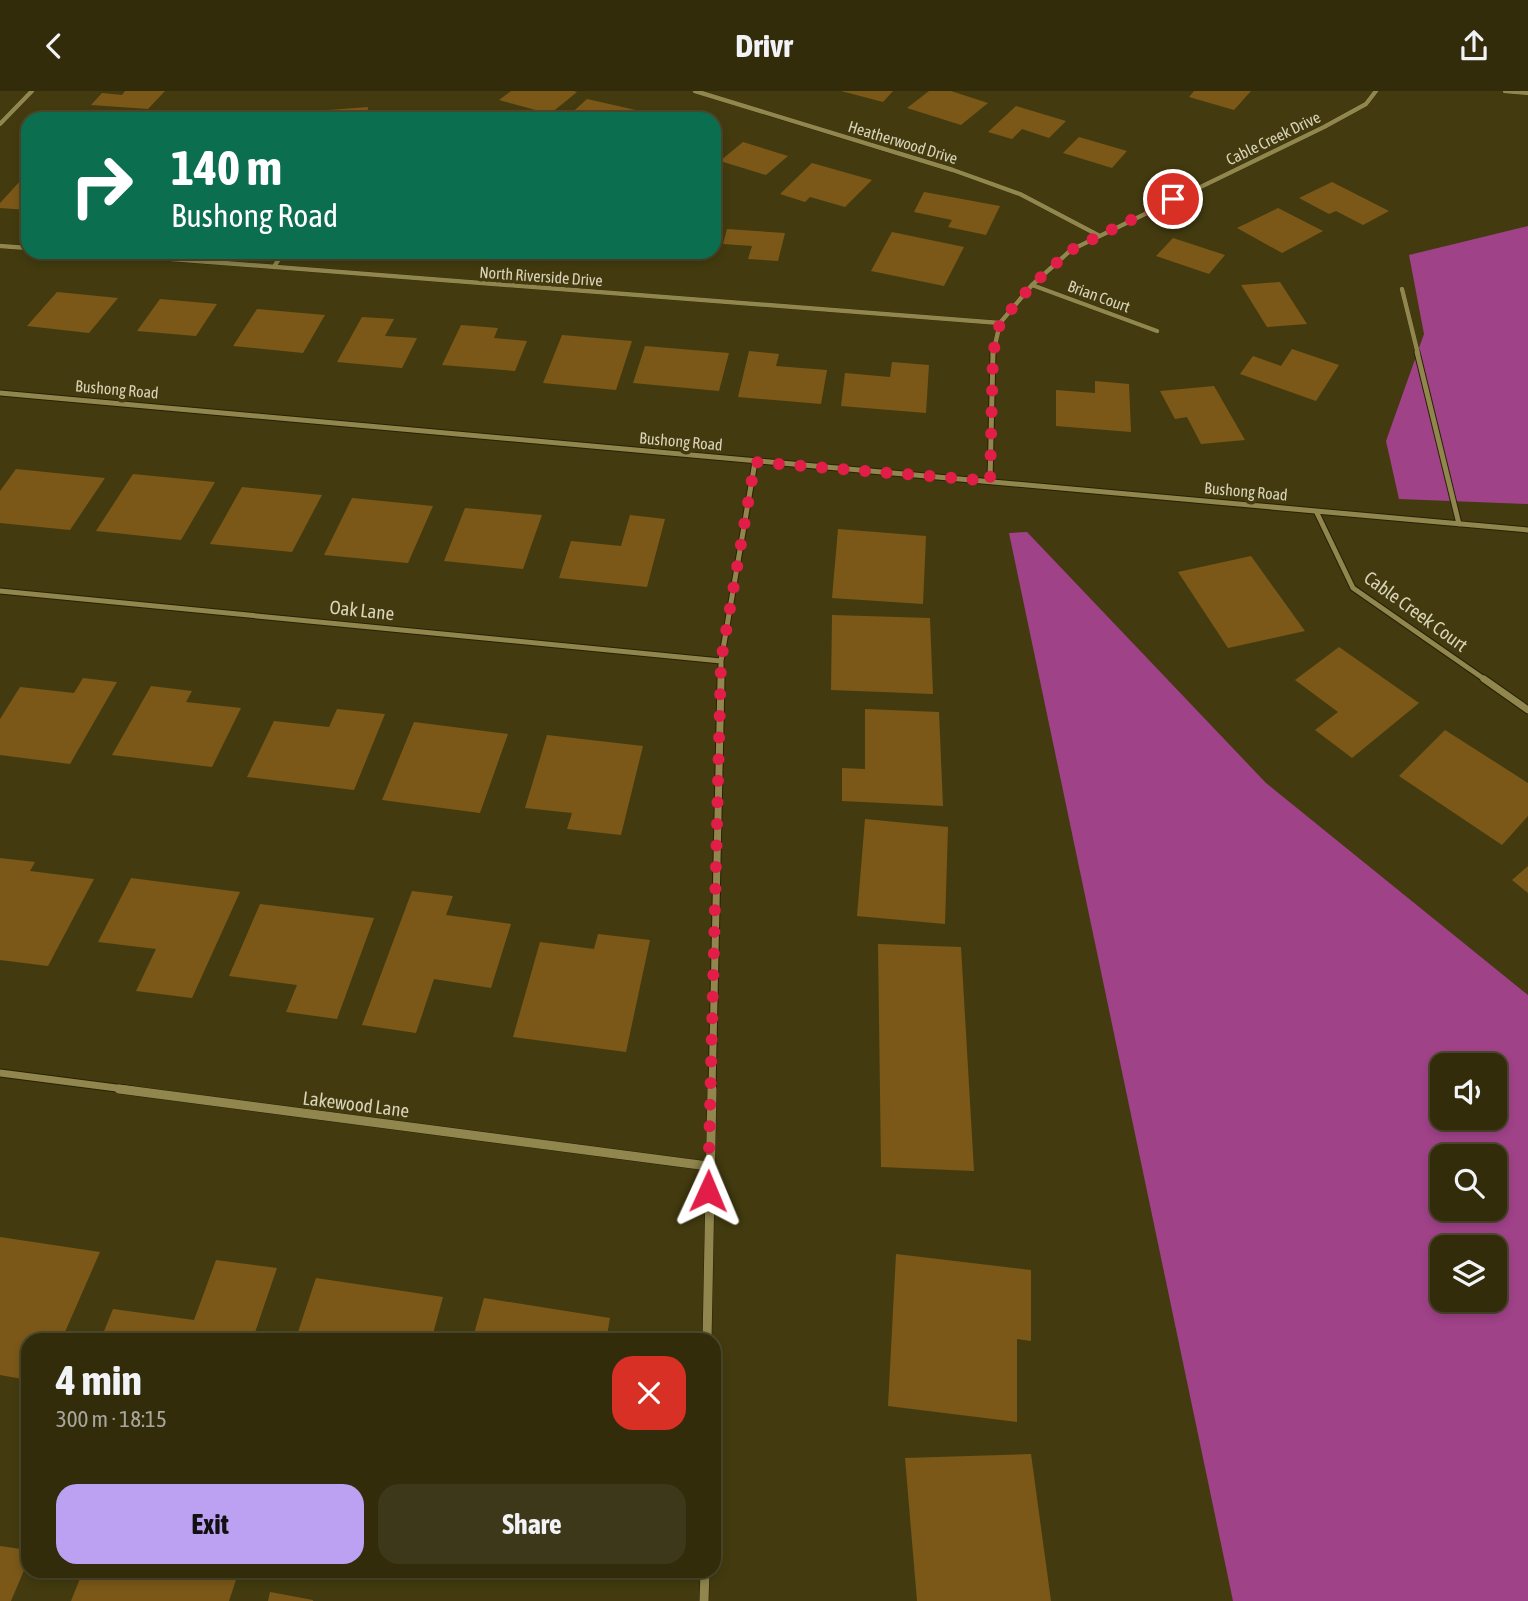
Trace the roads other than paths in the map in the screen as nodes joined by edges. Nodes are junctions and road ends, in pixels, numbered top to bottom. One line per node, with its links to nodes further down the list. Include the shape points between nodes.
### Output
1 (32, 91): 6 (street)
2 (695, 91): 7 (street, Heatherwood Drive, via 1009,190)
3 (1376, 91): 7 (street, Cable Creek Drive, via 1366,104 1324,127)
4 (1505, 91): 5 (street)
5 (1528, 93)
6 (0, 124)
7 (1098, 235): 13 (street, Cable Creek Drive, via 1071,250)
8 (0, 246): 9 (street)
9 (21, 248)
10 (171, 259): 12 (street, North Riverside Drive)
11 (279, 259): 12 (street)
12 (274, 267): 15 (street, North Riverside Drive)
13 (1032, 285): 15 (street, Cable Creek Drive); 16 (street, Brian Court)
14 (1402, 289): 21 (street)
15 (1000, 323): 19 (street, Cable Creek Drive, via 993,353)
16 (1157, 331)
17 (0, 393): 18 (street, Bushong Road)
18 (755, 462): 19 (street, Bushong Road); 24 (street)
19 (990, 481): 20 (street, Bushong Road)
20 (1316, 511): 21 (street, Bushong Road); 25 (street, Cable Creek Court, via 1353,588)
21 (1459, 524): 22 (street, Bushong Road)
22 (1528, 530)
23 (0, 591): 24 (street, Oak Lane)
24 (721, 661): 27 (street)
25 (1528, 710)
26 (0, 1073): 27 (street, Lakewood Lane)
27 (708, 1165): 28 (street)
28 (707, 1333)
29 (705, 1578): 30 (street)
30 (704, 1601)

